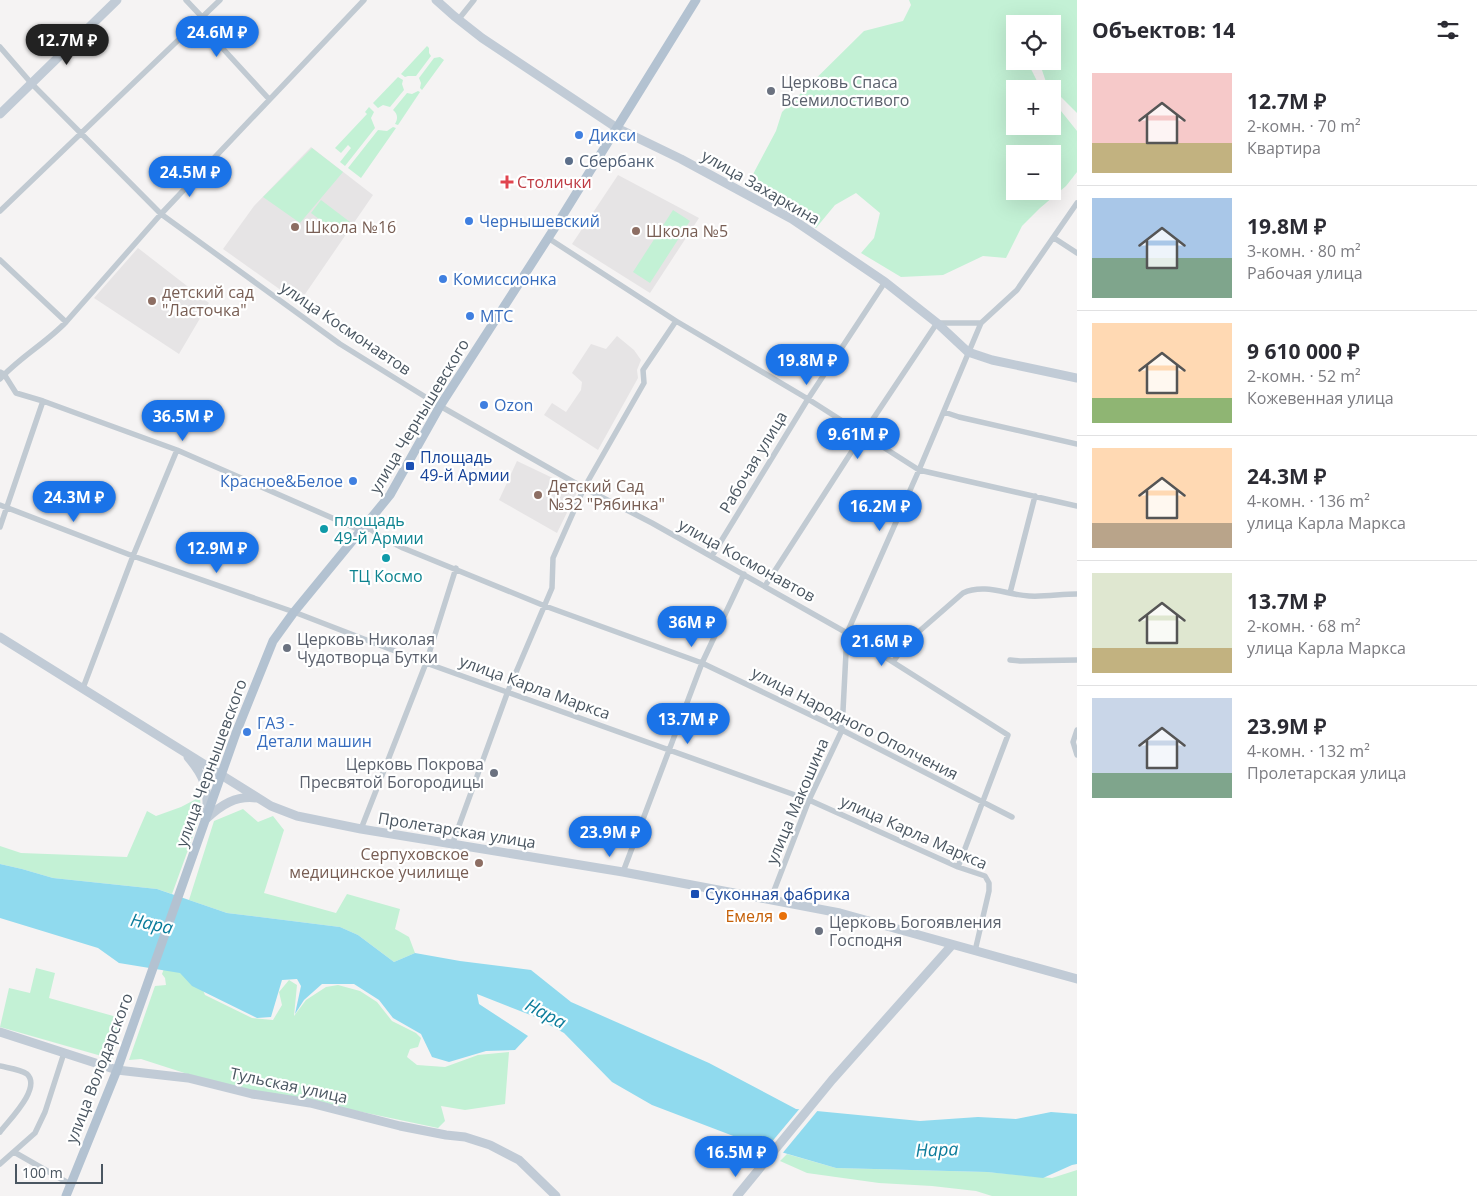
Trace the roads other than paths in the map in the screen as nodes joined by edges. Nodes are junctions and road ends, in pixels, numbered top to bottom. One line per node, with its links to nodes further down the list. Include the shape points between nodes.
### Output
1 (117, 0): 11 (street)
2 (186, 0): 8 (street)
3 (220, 0): 8 (street)
4 (364, 0): 12 (street)
5 (436, 0): 9 (street, улица Захаркина)
6 (474, 0): 9 (street)
7 (696, 0): 14 (main road, улица Чернышевского)
8 (202, 18): 12 (street, via 215,40); 15 (street)
9 (458, 20): 14 (street, улица Захаркина)
10 (0, 48): 11 (street, улица Космонавтов)
11 (32, 84): 13 (street); 15 (street, улица Космонавтов)
12 (269, 100): 18 (street)
13 (0, 114)
14 (617, 128): 19 (main road, улица Чернышевского); 23 (street, улица Захаркина, via 792,219)
15 (81, 133): 17 (street); 18 (street, улица Космонавтов)
16 (1077, 203): 20 (street, улица Макошина)
17 (0, 211)
18 (161, 214): 25 (street); 33 (street, улица Космонавтов, via 340,344)
19 (548, 238): 24 (street); 33 (main road, улица Чернышевского)
20 (1054, 238): 21 (street); 27 (street, улица Макошина, via 1017,290)
21 (1077, 253)
22 (0, 260): 25 (street)
23 (885, 282): 26 (street, улица Захаркина); 31 (street, Рабочая улица)
24 (676, 321): 31 (street); 39 (street, via 643,370 644,383)
25 (66, 322): 29 (street)
26 (937, 323): 27 (street); 28 (street, улица Захаркина); 35 (street)
27 (981, 323): 28 (street, улица Макошина)
28 (968, 352): 30 (street, улица Захаркина); 34 (street, улица Макошина)
29 (2, 375): 32 (street, улица Народного Ополчения, via 16,393)
30 (1077, 378)
31 (808, 399): 35 (street); 47 (street, Рабочая улица)
32 (43, 401): 37 (street, улица Народного Ополчения); 43 (street)
33 (440, 406): 39 (street, улица Космонавтов); 45 (main road, улица Чернышевского, via 390,496)
34 (944, 412): 36 (street); 38 (street, улица Макошина)
35 (863, 434): 38 (street); 50 (street)
36 (1077, 444)
37 (177, 450): 45 (street, улица Народного Ополчения); 46 (street)
38 (920, 470): 40 (street); 55 (street, улица Макошина)
39 (584, 488): 47 (street, улица Космонавтов); 53 (street, via 553,558 552,588)
40 (1035, 496): 42 (street); 51 (street)
41 (0, 505): 43 (street, улица Карла Маркса)
42 (1077, 506)
43 (7, 508): 44 (street); 46 (street, улица Карла Маркса)
44 (0, 527)
45 (362, 531): 48 (street, улица Народного Ополчения, via 369,528 403,548); 54 (main road, улица Чернышевского)
46 (133, 556): 54 (street, улица Карла Маркса); 62 (street)
47 (712, 556): 49 (street, улица Космонавтов)
48 (456, 568): 53 (street, улица Народного Ополчения); 61 (street)
49 (744, 574): 50 (street, улица Космонавтов); 59 (street)
50 (765, 586): 55 (street, улица Космонавтов)
51 (1010, 593): 52 (street, via 1029,596); 60 (street, via 990,588 963,593 908,641)
52 (1077, 594)
53 (545, 606): 59 (street, улица Народного Ополчения); 63 (street)
54 (294, 612): 61 (street, улица Карла Маркса); 69 (main road, улица Чернышевского, via 273,641)
55 (847, 633): 60 (street, улица Космонавтов); 64 (street, улица Макошина)
56 (0, 637): 62 (street, Пролетарская улица)
57 (1010, 660): 58 (street)
58 (1077, 660)
59 (702, 662): 64 (street, улица Народного Ополчения); 66 (street)
60 (893, 662): 72 (street, улица Космонавтов, via 1008,735)
61 (426, 663): 63 (street, улица Карла Маркса); 75 (street)
62 (83, 688): 67 (street, Пролетарская улица)
63 (508, 691): 66 (street, улица Карла Маркса); 76 (street)
64 (842, 730): 71 (street, улица Макошина); 72 (street, улица Народного Ополчения)
65 (1077, 730): 68 (street, via 1073,742)
66 (669, 749): 71 (street, улица Карла Маркса); 78 (street)
67 (182, 750): 69 (street, Пролетарская улица); 74 (street, via 204,779 208,796)
68 (1077, 755)
69 (221, 774): 70 (street, Пролетарская улица); 74 (main road, улица Чернышевского)
70 (259, 798): 74 (street, via 246,796 236,799 216,809); 75 (street, Пролетарская улица, via 297,816)
71 (809, 800): 77 (street, улица Карла Маркса); 79 (street, улица Макошина)
72 (983, 802): 73 (street, улица Народного Ополчения); 77 (street)
73 (1012, 817)
74 (206, 819): 82 (main road, улица Чернышевского)
75 (361, 829): 76 (street, Пролетарская улица)
76 (452, 844): 78 (street, Пролетарская улица)
77 (958, 867): 81 (street, улица Карла Маркса, via 985,876 990,883)
78 (623, 872): 79 (street, Пролетарская улица)
79 (770, 901): 80 (street, Пролетарская улица, via 840,913)
80 (952, 945): 81 (street, Пролетарская улица); 94 (street, via 832,1080)
81 (976, 951): 83 (street, Пролетарская улица)
82 (149, 979): 87 (main road, улица Володарского)
83 (1077, 979)
84 (0, 1032): 85 (street, Тульская улица)
85 (64, 1053): 87 (street, Тульская улица); 89 (street, via 35,1133)
86 (0, 1066): 88 (street, via 27,1074 31,1084 28,1096)
87 (117, 1070): 91 (main road, улица Володарского); 93 (street, Тульская улица, via 188,1078 252,1094 310,1103 400,1126 465,1137 519,1160)
88 (0, 1132)
89 (14, 1152): 90 (street); 91 (street)
90 (0, 1164)
91 (70, 1184): 92 (main road, улица Володарского)
92 (66, 1196)
93 (556, 1196)
94 (737, 1196)

